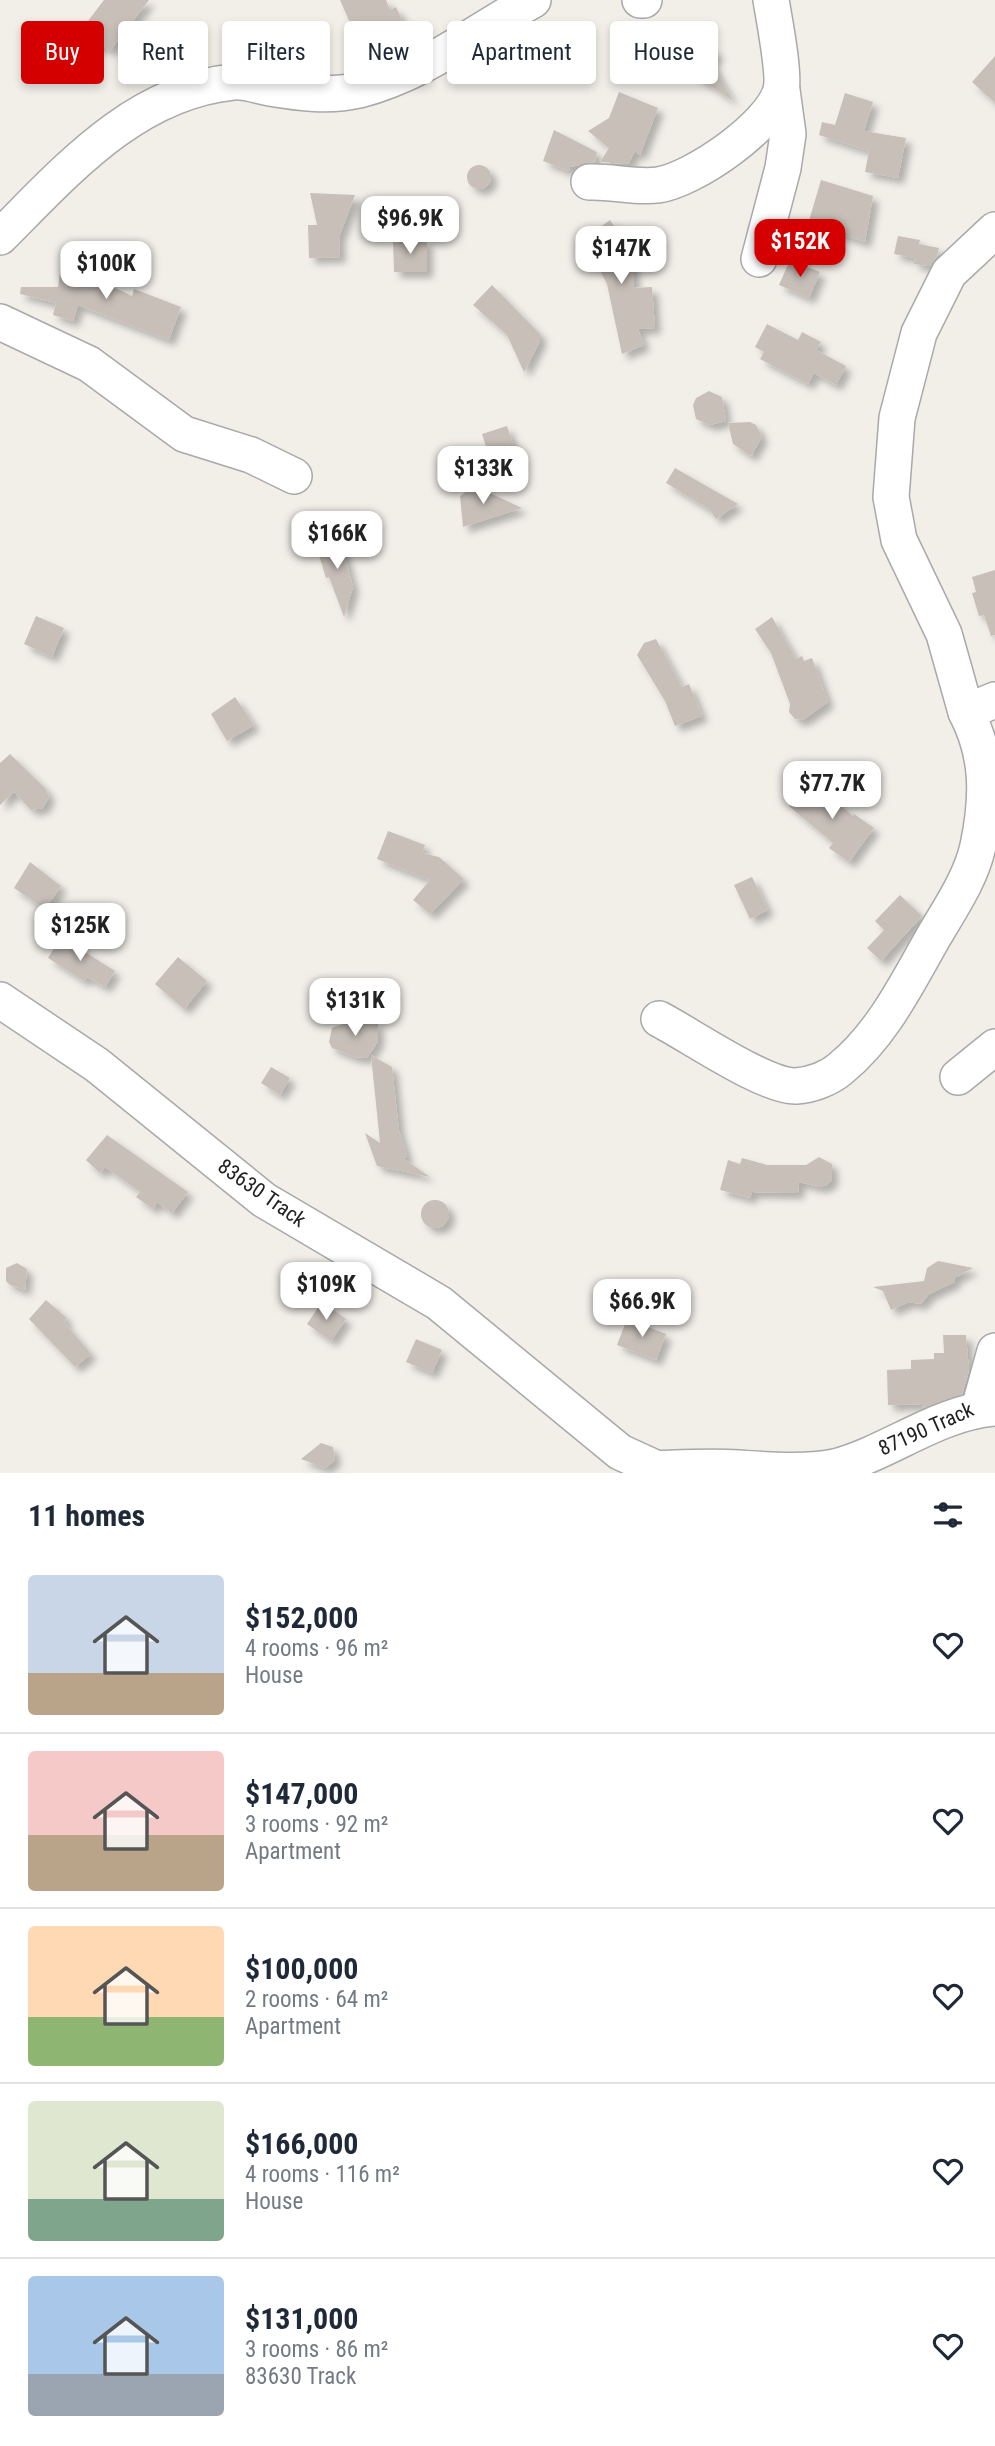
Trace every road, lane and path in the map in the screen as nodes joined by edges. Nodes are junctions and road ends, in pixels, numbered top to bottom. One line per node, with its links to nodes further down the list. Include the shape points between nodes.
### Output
1 (533, 0): 6 (street, via 407,75 356,90 309,95 236,81 191,90 149,107 71,163)
2 (771, 0): 3 (street)
3 (782, 90): 4 (street, via 767,113 702,170 657,185); 7 (street, via 788,134)
4 (589, 182)
5 (995, 230): 10 (street, via 949,273 919,333 897,418 892,486 893,522 899,540)
6 (0, 237)
7 (759, 259)
8 (0, 322): 9 (street, via 89,364 184,435 251,455)
9 (295, 476)
10 (980, 706): 12 (street, via 985,806 973,865 894,1006 839,1070 822,1080 793,1086 770,1080)
11 (0, 1000): 17 (street, 83630 Track, via 97,1065 264,1200 439,1303 620,1452)
12 (659, 1018)
13 (995, 1047): 14 (street)
14 (958, 1077)
15 (995, 1351): 16 (street, 87190 Track)
16 (987, 1409): 17 (street, 87190 Track, via 935,1422 832,1468)
17 (659, 1471)

